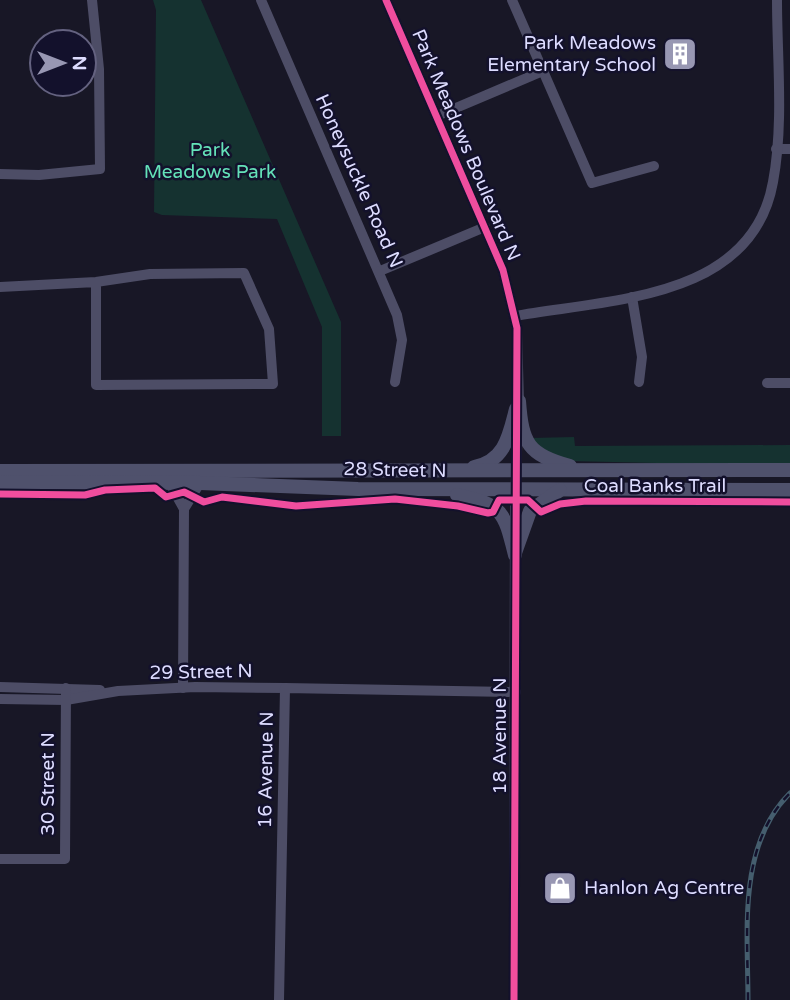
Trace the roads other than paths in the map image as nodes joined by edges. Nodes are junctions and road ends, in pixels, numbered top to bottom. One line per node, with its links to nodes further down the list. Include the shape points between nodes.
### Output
1 (92, 0): 11 (street, via 99,69 100,169)
2 (261, 0): 13 (street, Honeysuckle Road N)
3 (386, 0): 7 (street, Park Meadows Boulevard N)
4 (512, 0): 6 (street)
5 (777, 0): 8 (street)
6 (543, 71): 7 (street); 10 (street, via 592,183)
7 (437, 116): 12 (street, Park Meadows Boulevard N)
8 (776, 149): 9 (street); 16 (street, via 766,211 749,242 697,278)
9 (790, 149)
10 (654, 166)
11 (0, 174)
12 (485, 227): 13 (street); 17 (street, Park Meadows Boulevard N)
13 (380, 271): 18 (street, Honeysuckle Road N, via 401,327)
14 (96, 282): 14 (street, via 150,274 244,273 269,329 272,384 96,385); 15 (street)
15 (0, 287)
16 (632, 297): 17 (street); 19 (street, via 642,357)
17 (515, 316): 22 (street, Park Meadows Boulevard N)
18 (395, 382)
19 (639, 382)
20 (767, 383): 21 (street)
21 (790, 383)
22 (519, 401): 26 (main road, via 499,456 488,464); 27 (street, Park Meadows Boulevard N); 28 (main road, via 520,424 530,449 557,463)
23 (660, 469): 24 (main road, 28 Street N); 28 (main road, 28 Street N); 33 (main road, via 540,480)
24 (790, 470)
25 (0, 471): 26 (main road, 28 Street N)
26 (450, 471): 27 (main road, 28 Street N)
27 (518, 471): 28 (main road, 28 Street N); 32 (main road, via 506,478); 33 (street, 18 Avenue N)
28 (589, 471)
29 (0, 482): 30 (main road, 28 Street N)
30 (169, 482): 31 (main road, 28 Street N); 37 (street)
31 (200, 483): 32 (main road, 28 Street N); 37 (street)
32 (358, 489): 34 (main road, 28 Street N)
33 (516, 489): 34 (main road, 28 Street N); 35 (main road, 28 Street N); 38 (street, 18 Avenue N)
34 (434, 490): 38 (main road, via 495,507 504,515)
35 (560, 490): 36 (main road, 28 Street N); 38 (main road, via 530,511)
36 (790, 490)
37 (184, 509): 41 (street)
38 (515, 555): 44 (street, 18 Avenue N)
39 (0, 687): 40 (street)
40 (66, 688): 43 (street); 46 (street, 30 Street N)
41 (183, 688): 42 (street, 29 Street N); 43 (street, 29 Street N)
42 (285, 688): 44 (street, 16 Avenue N); 48 (street, 16 Avenue N)
43 (118, 691): 46 (street)
44 (516, 692): 49 (street, 18 Avenue N)
45 (0, 699): 46 (street)
46 (66, 699): 47 (street, 30 Street N, via 65,859)
47 (0, 859)
48 (279, 1000)
49 (514, 1000)

